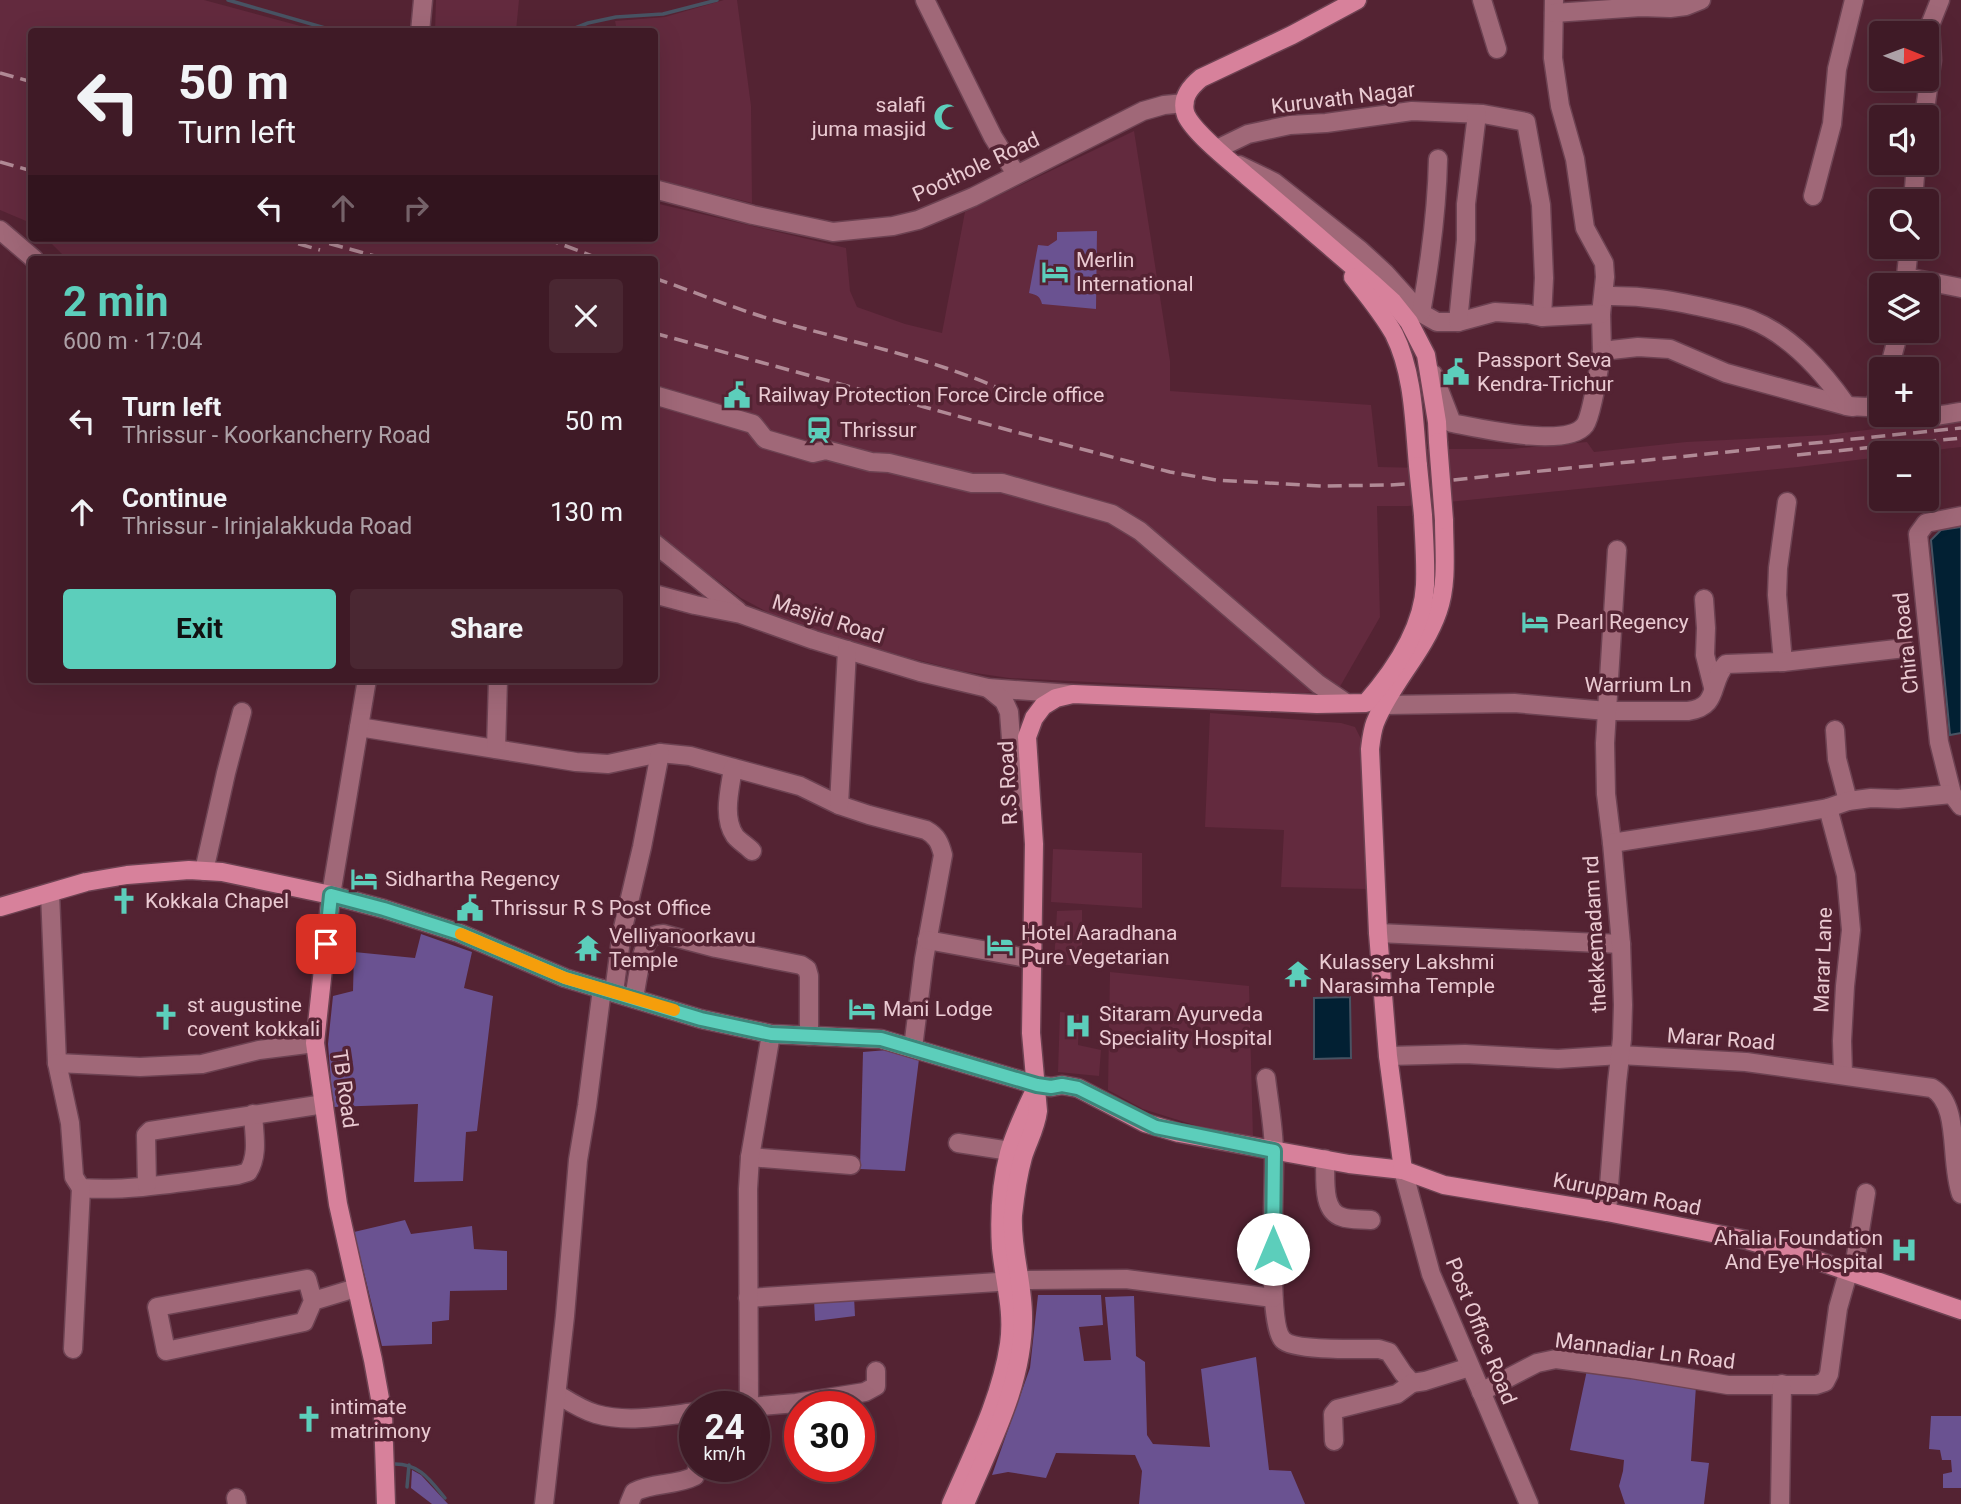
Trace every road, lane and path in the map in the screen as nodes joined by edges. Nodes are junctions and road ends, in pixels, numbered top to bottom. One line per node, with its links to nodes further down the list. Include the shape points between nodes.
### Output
1 (423, 0): 9 (street)
2 (925, 0): 16 (street)
3 (1357, 0): 11 (main road, via 1201,78 1189,88)
4 (1482, 0): 10 (street)
5 (1701, 0): 8 (street, via 1670,8)
6 (1854, 0): 18 (street, via 1837,69 1832,124)
7 (1940, 0): 12 (street, via 1930,25 1932,60)
8 (1554, 6): 24 (street, via 1553,58 1560,106 1575,159 1585,228 1604,263)
9 (420, 28)
10 (1497, 49)
11 (1185, 103): 14 (main road, via 1192,125); 16 (street, Poothole Road, via 1143,110)
12 (1926, 105)
13 (1477, 114): 14 (street, Kuruvath Nagar, via 1412,111 1290,125 1248,134); 26 (street, Kuruvath Nagar, via 1526,121 1541,205); 27 (street)
14 (1223, 154): 20 (main road); 25 (street, via 1274,182 1360,250)
15 (1438, 159): 25 (street)
16 (1016, 174): 17 (street, Poothole Road, via 918,220 833,232)
17 (658, 190)
18 (1813, 196)
19 (0, 230): 21 (street)
20 (1330, 247): 29 (main road, via 1393,302); 52 (main road, bridge, via 1380,311 1401,351 1412,400 1423,515 1421,610 1413,635)
21 (30, 256)
22 (1939, 285): 23 (street)
23 (1961, 288)
24 (1603, 305): 26 (street); 28 (street); 31 (street, via 1636,296 1752,319 1808,358)
25 (1421, 313): 27 (street, via 1437,322)
26 (1542, 317): 27 (street, via 1494,312)
27 (1458, 322)
28 (1602, 351): 29 (street, via 1585,425 1566,436 1508,435 1452,423); 31 (street, via 1670,349 1726,373)
29 (1426, 355): 53 (main road, bridge, via 1437,422 1444,580 1430,631)
30 (658, 396): 51 (street, via 753,424 765,439 813,453 826,450 971,482 1002,483 1112,514 1140,531)
31 (1847, 406): 32 (street); 33 (street)
32 (1869, 407)
33 (1869, 412)
34 (1961, 412): 35 (street)
35 (1939, 415)
36 (1787, 502): 45 (street, via 1777,595)
37 (1961, 516): 62 (street, Chira Road, via 1926,523 1919,534 1939,743)
38 (658, 545): 42 (street)
39 (1617, 550): 54 (street)
40 (658, 595): 42 (street, Masjid Road)
41 (1704, 599): 49 (street, via 1706,655)
42 (741, 614): 44 (street, Masjid Road)
43 (1905, 648): 45 (street, Warrium Ln)
44 (847, 650): 48 (street, Masjid Road); 64 (street)
45 (1783, 662): 49 (street, Warrium Ln, via 1726,664)
46 (366, 683): 56 (street, TB Road)
47 (498, 683): 58 (street)
48 (988, 688): 50 (street, Masjid Road); 66 (street, via 1009,712 1011,739)
49 (1714, 691): 54 (street, Warrium Ln, via 1699,709)
50 (1073, 694): 51 (main road, R.S Road); 66 (main road, R.S Road, via 1043,706 1028,730)
51 (1346, 703): 52 (main road, R.S Road); 59 (main road, via 1360,712)
52 (1366, 703): 53 (main road, R.S Road)
53 (1385, 705): 54 (street, Warrium Ln, via 1514,703); 59 (main road)
54 (1607, 711): 67 (street, via 1606,794)
55 (242, 712): 69 (street)
56 (359, 727): 58 (street); 71 (street, TB Road)
57 (1835, 730): 63 (street)
58 (496, 749): 60 (street, via 608,764)
59 (1370, 749): 73 (main road)
60 (660, 753): 61 (street); 77 (street)
61 (733, 768): 64 (street, via 800,786); 68 (street, via 730,824 735,836)
62 (1956, 800): 63 (street, thekkemadam rd)
63 (1848, 801): 65 (street, thekkemadam rd)
64 (839, 805): 74 (street, via 926,830 939,842 943,855)
65 (1828, 808): 67 (street, thekkemadam rd); 86 (street, Marar Lane, via 1846,875 1851,930 1844,986)
66 (1032, 821): 76 (main road, R.S Road)
67 (1612, 844): 75 (street, thekkemadam rd)
68 (752, 851)
69 (204, 871): 70 (main road, Kuruppam Road, via 127,874); 71 (main road, Kuruppam Road)
70 (50, 892): 72 (main road, Kuruppam Road); 85 (street)
71 (331, 895): 77 (main road, Kuruppam Road, via 459,933 565,978); 81 (main road, TB Road)
72 (0, 907)
73 (1378, 933): 75 (street); 84 (main road)
74 (927, 940): 76 (street); 82 (street)
75 (1622, 944): 83 (street, thekkemadam rd)
76 (1032, 959): 88 (main road, R.S Road, via 1031,1033)
77 (608, 990): 78 (main road, Kuruppam Road); 118 (street, via 578,1160)
78 (634, 998): 79 (main road, Kuruppam Road); 80 (street, via 648,941 663,934 807,969)
79 (771, 1034): 80 (main road, Kuruppam Road); 94 (street)
80 (809, 1036): 82 (main road, Kuruppam Road, via 881,1039)
81 (315, 1043): 85 (street, via 202,1064 140,1068); 89 (main road, TB Road)
82 (913, 1048): 88 (main road, Kuruppam Road)
83 (1620, 1055): 84 (street, Marar Road, via 1558,1059); 86 (street, Marar Road, via 1746,1062); 102 (street, thekkemadam rd)
84 (1388, 1056): 97 (main road)
85 (57, 1063): 99 (street, via 75,1177)
86 (1843, 1074): 101 (street, Marar Road, via 1943,1093 1955,1112)
87 (1266, 1078): 93 (street)
88 (1037, 1085): 92 (main road); 93 (main road, Kuruppam Road, via 1078,1088 1156,1127); 105 (main road, R.S Road, via 1036,1124 1016,1188)
89 (324, 1104): 90 (street); 106 (main road, TB Road)
90 (253, 1114): 98 (street, via 150,1130 146,1135); 98 (street, via 255,1156 248,1172)
91 (958, 1143): 92 (street)
92 (1010, 1151): 105 (main road, via 1002,1186 1001,1250)
93 (1274, 1151): 95 (main road, Kuruppam Road); 108 (street)
94 (750, 1157): 96 (street); 107 (street)
95 (1325, 1159): 97 (main road, Kuruppam Road); 103 (street, via 1332,1211 1340,1217)
96 (850, 1165)
97 (1403, 1170): 102 (main road, Kuruppam Road, via 1444,1185); 112 (street, Post Office Road, via 1432,1274)
98 (147, 1185): 99 (street)
99 (81, 1188): 111 (street)
100 (1866, 1193): 104 (street)
101 (1961, 1194)
102 (1607, 1212): 104 (main road, Kuruppam Road, via 1747,1240)
103 (1371, 1220)
104 (1850, 1273): 110 (main road, Kuruppam Road); 115 (street, Mannadiar Ln Road, via 1838,1308 1825,1382)
105 (1014, 1281): 107 (street); 108 (street, via 1126,1279); 126 (main road, via 1002,1376); 127 (main road, via 1023,1315 1015,1381)
106 (356, 1288): 109 (street); 123 (main road, TB Road, via 383,1415)
107 (748, 1298): 116 (street)
108 (1273, 1298): 114 (street, via 1277,1330 1284,1341 1298,1346 1389,1352)
109 (313, 1301): 109 (street, via 304,1322 166,1351 157,1307 307,1279)
110 (1961, 1310)
111 (72, 1349)
112 (1470, 1367): 114 (street); 117 (street, Post Office Road)
113 (876, 1371): 119 (street, via 876,1386 865,1392)
114 (1412, 1383): 121 (street, via 1397,1394 1337,1409 1333,1414)
115 (1782, 1384): 117 (street, Mannadiar Ln Road, via 1728,1385 1556,1359 1537,1363); 129 (street)
116 (748, 1391)
117 (1481, 1392): 128 (street, Post Office Road)
118 (557, 1394): 120 (street, via 598,1415); 124 (street)
119 (770, 1405)
120 (679, 1414)
121 (1334, 1441)
122 (679, 1481): 125 (street, via 643,1487 634,1492)
123 (384, 1502)
124 (544, 1504)
125 (629, 1504)
126 (951, 1504)
127 (965, 1504)
128 (1529, 1504)
129 (1780, 1504)

